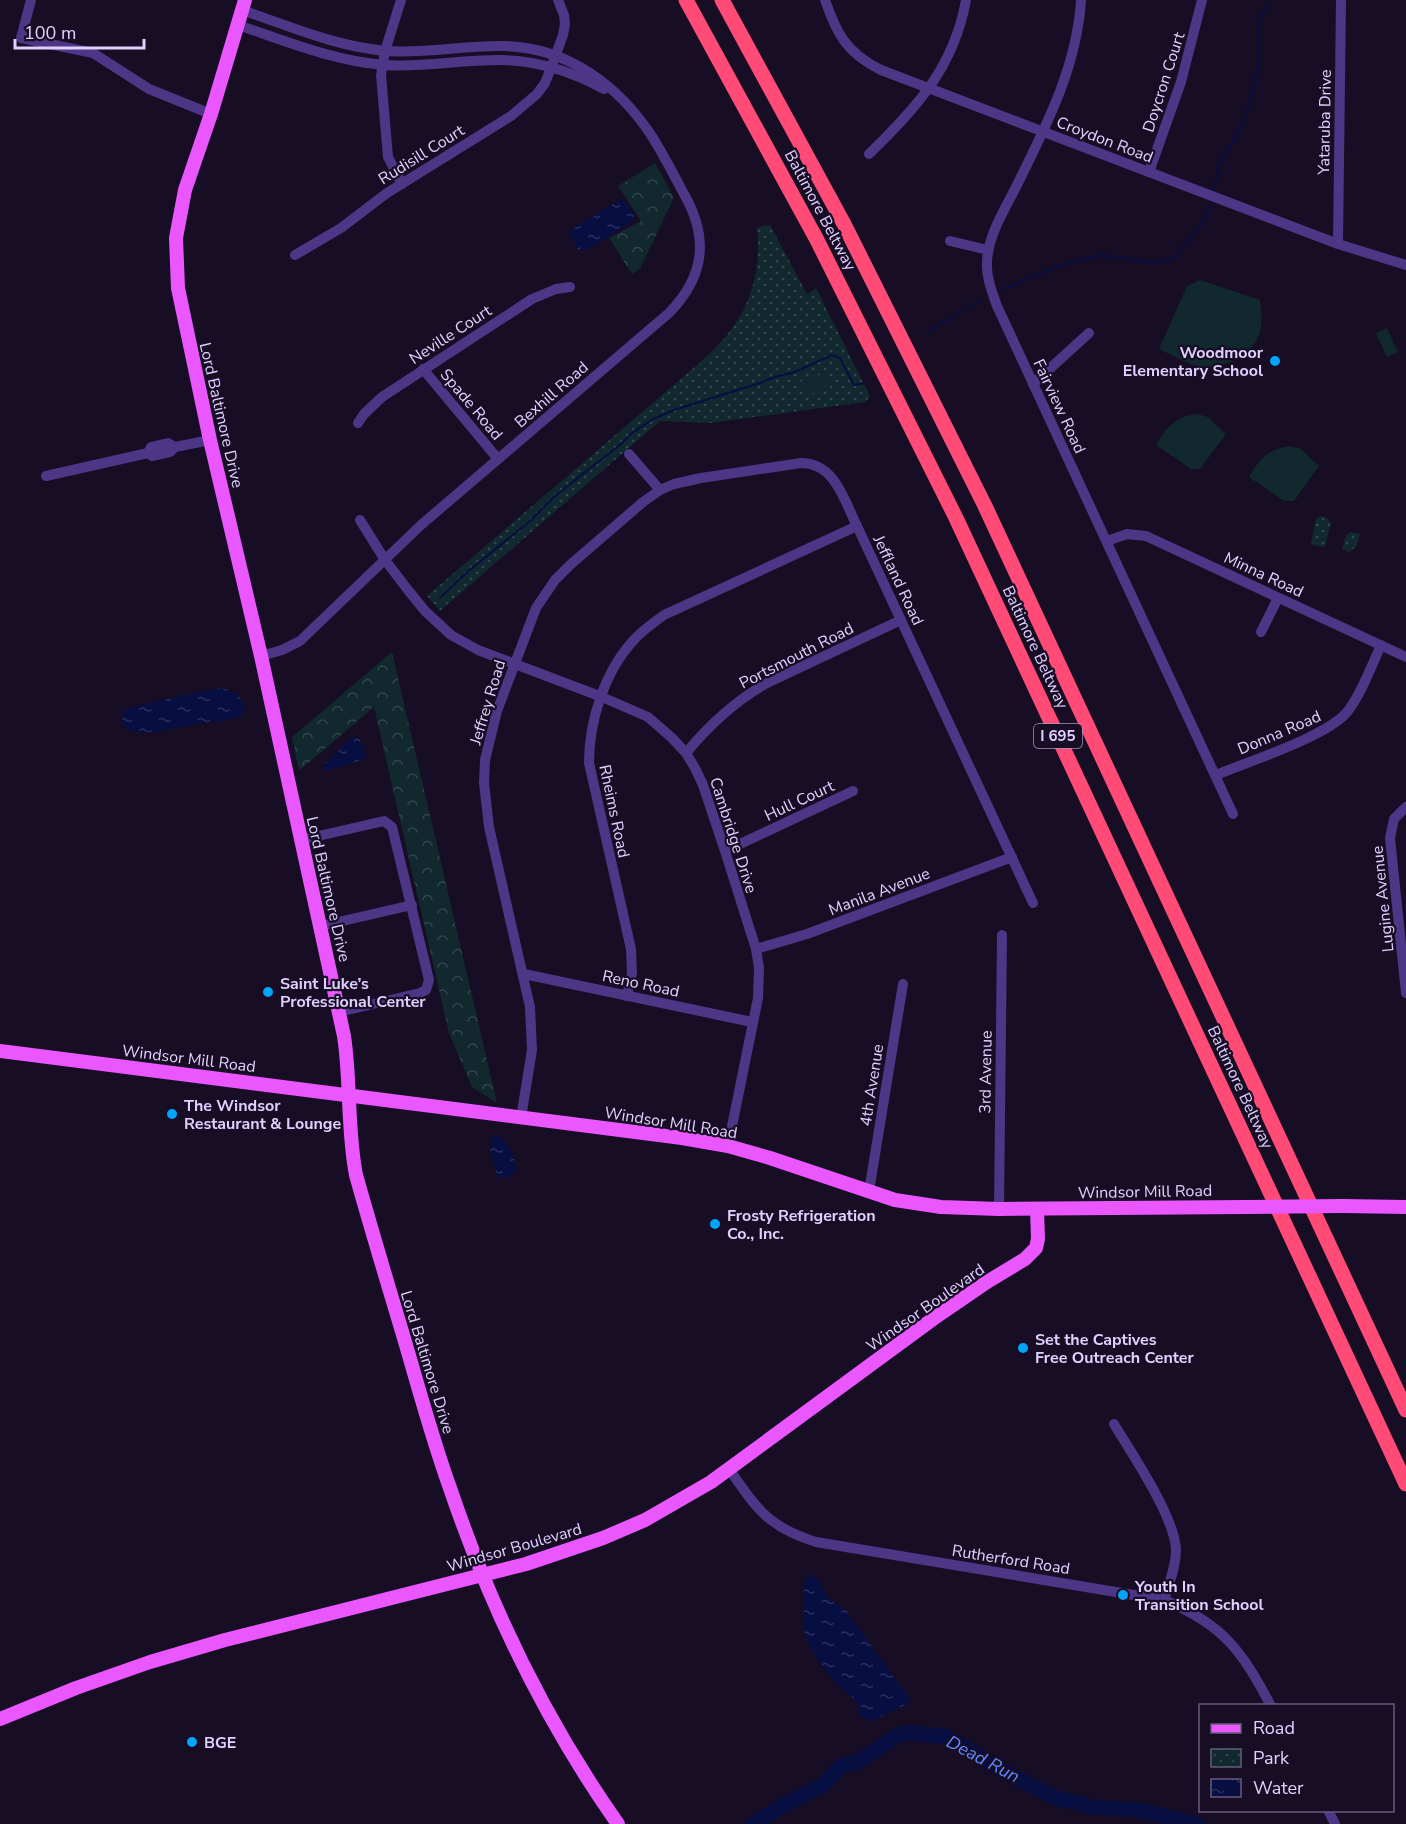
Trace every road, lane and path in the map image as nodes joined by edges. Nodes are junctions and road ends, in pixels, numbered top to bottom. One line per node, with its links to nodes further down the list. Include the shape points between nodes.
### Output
1 (31, 0): 19 (street, via 21,38 93,53 149,89)
2 (401, 0): 13 (street)
3 (558, 0): 14 (street, Rudisill Court, via 565,24)
4 (686, 0): 81 (highway, Baltimore Beltway / I 695, via 835,275 956,518)
5 (722, 0): 78 (highway, Baltimore Beltway / I 695, via 844,224 985,506)
6 (825, 0): 17 (street, Croydon Road, via 842,39 864,62)
7 (966, 0): 17 (street, via 956,37)
8 (1081, 0): 20 (street, Fairview Road, via 1069,69)
9 (1202, 0): 22 (street, Doycron Court, via 1181,82)
10 (1341, 0): 25 (street, Yataruba Drive)
11 (244, 5): 12 (main road, Lord Baltimore Drive); 13 (street, Bexhill Road, via 331,41)
12 (238, 26): 15 (street, Bexhill Road, via 326,54); 19 (main road, Lord Baltimore Drive)
13 (385, 51): 14 (street, Bexhill Road, via 504,46); 15 (street)
14 (556, 56): 16 (street, Rudisill Court); 18 (street, Bexhill Road, via 597,77)
15 (383, 65): 16 (street, Bexhill Road, via 503,60); 23 (street, via 388,157)
16 (551, 68): 18 (street, Bexhill Road); 23 (street, Rudisill Court, via 526,105)
17 (930, 88): 20 (street, Croydon Road); 21 (street)
18 (617, 96): 36 (street, Bexhill Road, via 654,139 690,204 701,245 697,268 689,288 669,313)
19 (211, 114): 34 (main road, Lord Baltimore Drive, via 185,190 176,238 182,312)
20 (1043, 131): 22 (street, Croydon Road); 26 (street, Fairview Road)
21 (869, 154)
22 (1149, 172): 25 (street, Croydon Road)
23 (402, 184): 27 (street, Rudisill Court)
24 (950, 241): 26 (street)
25 (1338, 244): 28 (street, Croydon Road)
26 (988, 250): 32 (street, Fairview Road, via 990,288)
27 (295, 255)
28 (1406, 265)
29 (570, 287): 31 (street, Neville Court, via 532,299)
30 (1089, 333): 32 (street)
31 (423, 369): 33 (street, Neville Court, via 382,397); 36 (street, Spade Road)
32 (1033, 384): 41 (street, Fairview Road)
33 (357, 423)
34 (210, 440): 37 (street, via 152,456 148,453); 47 (main road, Lord Baltimore Drive)
35 (629, 454): 38 (street)
36 (498, 459): 42 (street, Bexhill Road)
37 (46, 476)
38 (660, 490): 40 (street, Jeffland Road, via 701,478 811,463 832,477); 49 (street, Jeffrey Road, via 555,580 536,609)
39 (360, 520): 42 (street, Cambridge Drive)
40 (856, 526): 44 (street, Jeffland Road); 50 (street, Rheims Road, via 664,615 632,641)
41 (1107, 541): 43 (street, Minna Road, via 1128,534 1146,536); 52 (street, Fairview Road)
42 (385, 560): 47 (street, Bexhill Road, via 300,641); 49 (street, Cambridge Drive, via 425,611 451,635)
43 (1278, 598): 45 (street); 46 (street, Minna Road)
44 (901, 620): 51 (street, Portsmouth Road, via 746,695 715,720); 58 (street, Jeffland Road)
45 (1261, 632)
46 (1381, 645): 48 (street, Minna Road); 52 (street, Donna Road, via 1355,700 1331,727)
47 (261, 656): 56 (main road, Lord Baltimore Drive)
48 (1406, 657)
49 (514, 663): 50 (street, Cambridge Drive); 64 (street, Jeffrey Road, via 489,737 484,783 489,827)
50 (602, 697): 51 (street, Cambridge Drive, via 648,717); 67 (street, Rheims Road, via 591,732 589,763 631,950)
51 (686, 753): 57 (street, Cambridge Drive, via 703,785)
52 (1216, 775): 55 (street, Fairview Road)
53 (853, 792): 57 (street, Hull Court)
54 (1406, 807): 66 (street, Lugine Avenue, via 1395,819 1390,838)
55 (1233, 814)
56 (301, 840): 60 (street, via 388,823 395,832); 61 (main road, Lord Baltimore Drive)
57 (725, 851): 63 (street, Cambridge Drive)
58 (1012, 857): 59 (street, Jeffland Road); 63 (street, Manila Avenue, via 807,934)
59 (1033, 903)
60 (412, 905): 61 (street); 68 (street, via 429,980 426,990)
61 (321, 926): 68 (main road, Lord Baltimore Drive)
62 (1002, 935): 76 (street, 3rd Avenue)
63 (756, 949): 69 (street, Cambridge Drive, via 760,982)
64 (524, 975): 67 (street, Reno Road); 72 (street, Jeffrey Road, via 532,1050)
65 (903, 984): 74 (street, 4th Avenue)
66 (1406, 993)
67 (627, 996): 69 (street, Reno Road)
68 (339, 1012): 71 (main road, Lord Baltimore Drive, via 348,1058)
69 (752, 1022): 73 (street, Cambridge Drive)
70 (0, 1051): 71 (main road, Windsor Mill Road)
71 (348, 1096): 72 (main road, Windsor Mill Road); 82 (main road, Lord Baltimore Drive, via 352,1154 361,1192 439,1455)
72 (521, 1118): 73 (main road, Windsor Mill Road)
73 (728, 1146): 74 (main road, Windsor Mill Road)
74 (869, 1191): 76 (main road, Windsor Mill Road, via 915,1204)
75 (1406, 1207): 77 (main road, Windsor Mill Road, bridge)
76 (999, 1209): 77 (main road, Windsor Mill Road)
77 (1037, 1209): 80 (main road, Windsor Boulevard, via 1036,1248 1025,1260 941,1313)
78 (1406, 1410)
79 (1114, 1424): 83 (street, via 1164,1511 1175,1538 1175,1562)
80 (729, 1469): 82 (main road, Windsor Boulevard, via 667,1508 603,1538 562,1554); 83 (street, Rutherford Road, via 773,1523 816,1542)
81 (1406, 1484)
82 (483, 1575): 85 (main road, Windsor Boulevard, via 150,1662); 86 (main road, Lord Baltimore Drive, via 548,1710)
83 (1164, 1600): 84 (street, Rutherford Road, via 1198,1616 1232,1642)
84 (1270, 1704)
85 (0, 1719)
86 (618, 1824)

